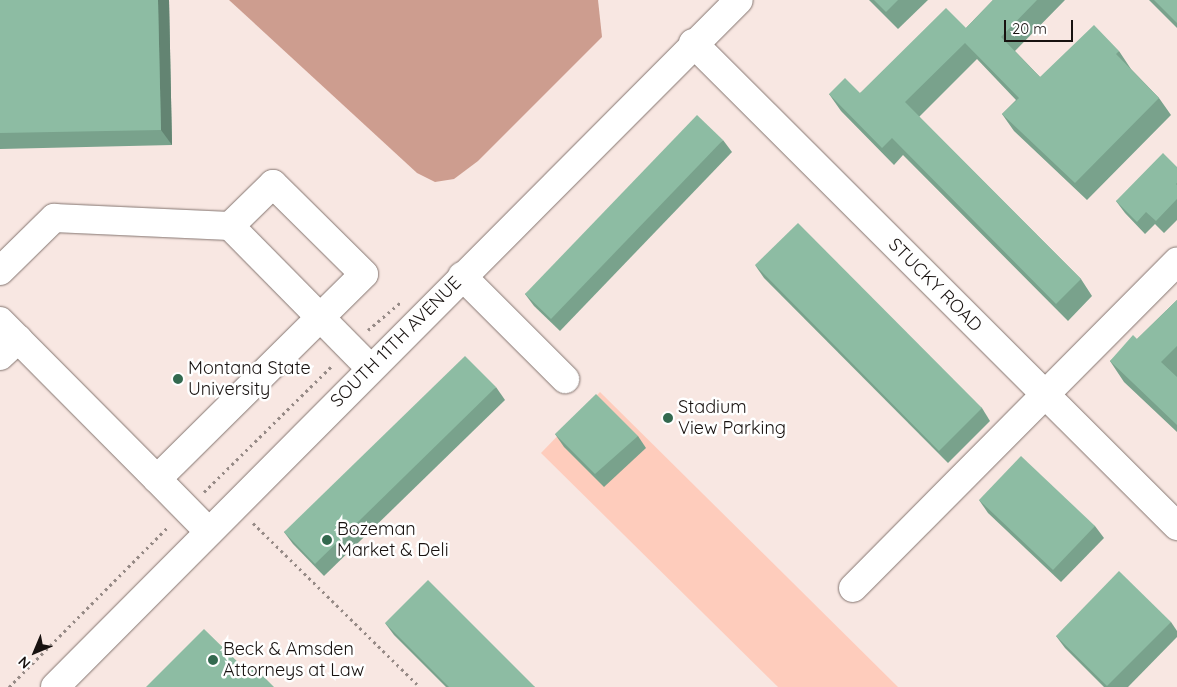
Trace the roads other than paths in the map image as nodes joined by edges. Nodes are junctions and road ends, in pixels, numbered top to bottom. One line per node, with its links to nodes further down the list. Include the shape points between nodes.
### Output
1 (739, 0): 2 (street, SOUTH 11TH AVENUE)
2 (693, 43): 6 (street, SOUTH 11TH AVENUE); 11 (street, STUCKY ROAD)
3 (230, 226): 5 (street, via 54,218); 7 (street); 7 (street, via 273,184 364,274)
4 (1177, 262): 11 (street)
5 (0, 271)
6 (462, 276): 9 (street, SOUTH 11TH AVENUE); 10 (street)
7 (321, 318): 9 (street); 12 (street)
8 (6, 339): 12 (street)
9 (370, 368): 14 (street, SOUTH 11TH AVENUE)
10 (565, 379)
11 (1045, 394): 13 (street, STUCKY ROAD); 15 (street)
12 (157, 479): 14 (street)
13 (1177, 526)
14 (209, 532): 16 (street, SOUTH 11TH AVENUE)
15 (853, 588)
16 (55, 687)

